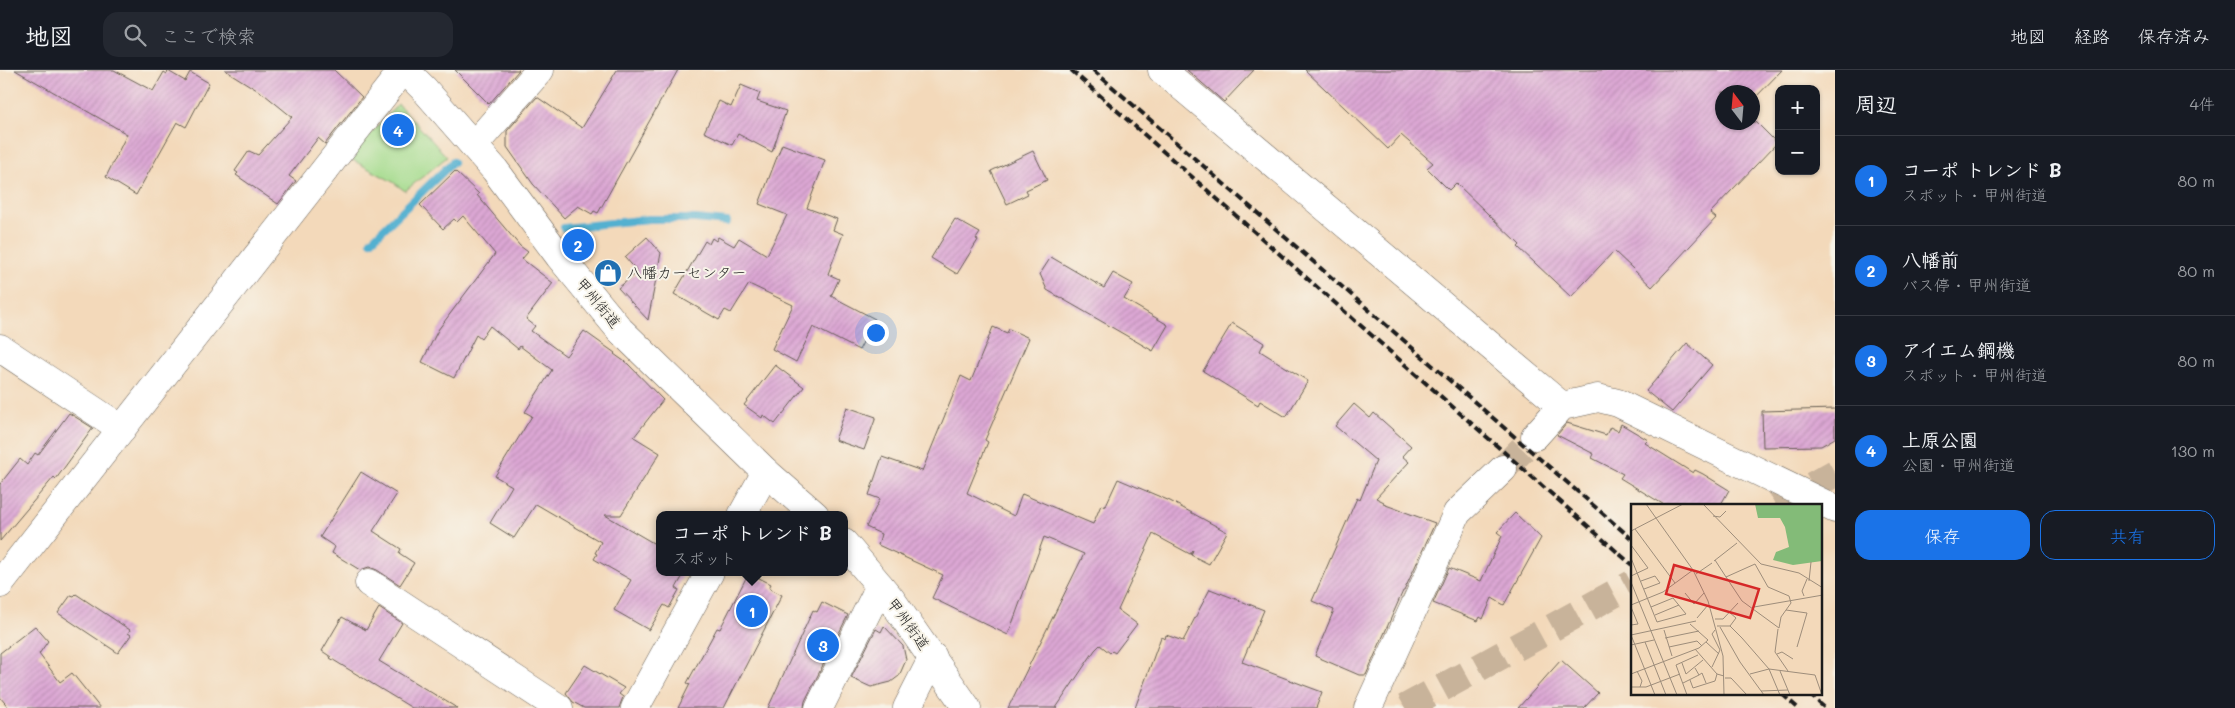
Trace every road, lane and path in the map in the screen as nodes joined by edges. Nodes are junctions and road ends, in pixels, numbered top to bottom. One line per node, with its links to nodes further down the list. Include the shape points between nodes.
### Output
1 (404, 70): 4 (main road, 甲州街道); 7 (main road)
2 (540, 70): 4 (main road)
3 (1162, 70): 6 (main road)
4 (474, 146): 10 (main road, 甲州街道, via 558,256 620,330)
5 (0, 348): 7 (main road)
6 (1562, 406): 8 (main road); 11 (main road, via 1598,398 1618,403)
7 (122, 429): 16 (main road)
8 (1535, 436)
9 (1503, 469): 25 (main road, via 1457,512)
10 (766, 472): 12 (main road); 13 (main road, 甲州街道)
11 (1835, 509)
12 (744, 511)
13 (810, 511)
14 (848, 548): 18 (main road, 甲州街道)
15 (708, 576): 21 (main road)
16 (0, 584)
17 (369, 584): 20 (main road)
18 (880, 586): 19 (main road, 甲州街道); 22 (main road)
19 (933, 657): 23 (main road); 24 (main road, 甲州街道)
20 (559, 708)
21 (635, 708)
22 (819, 708)
23 (907, 708)
24 (967, 708)
25 (1368, 708)

